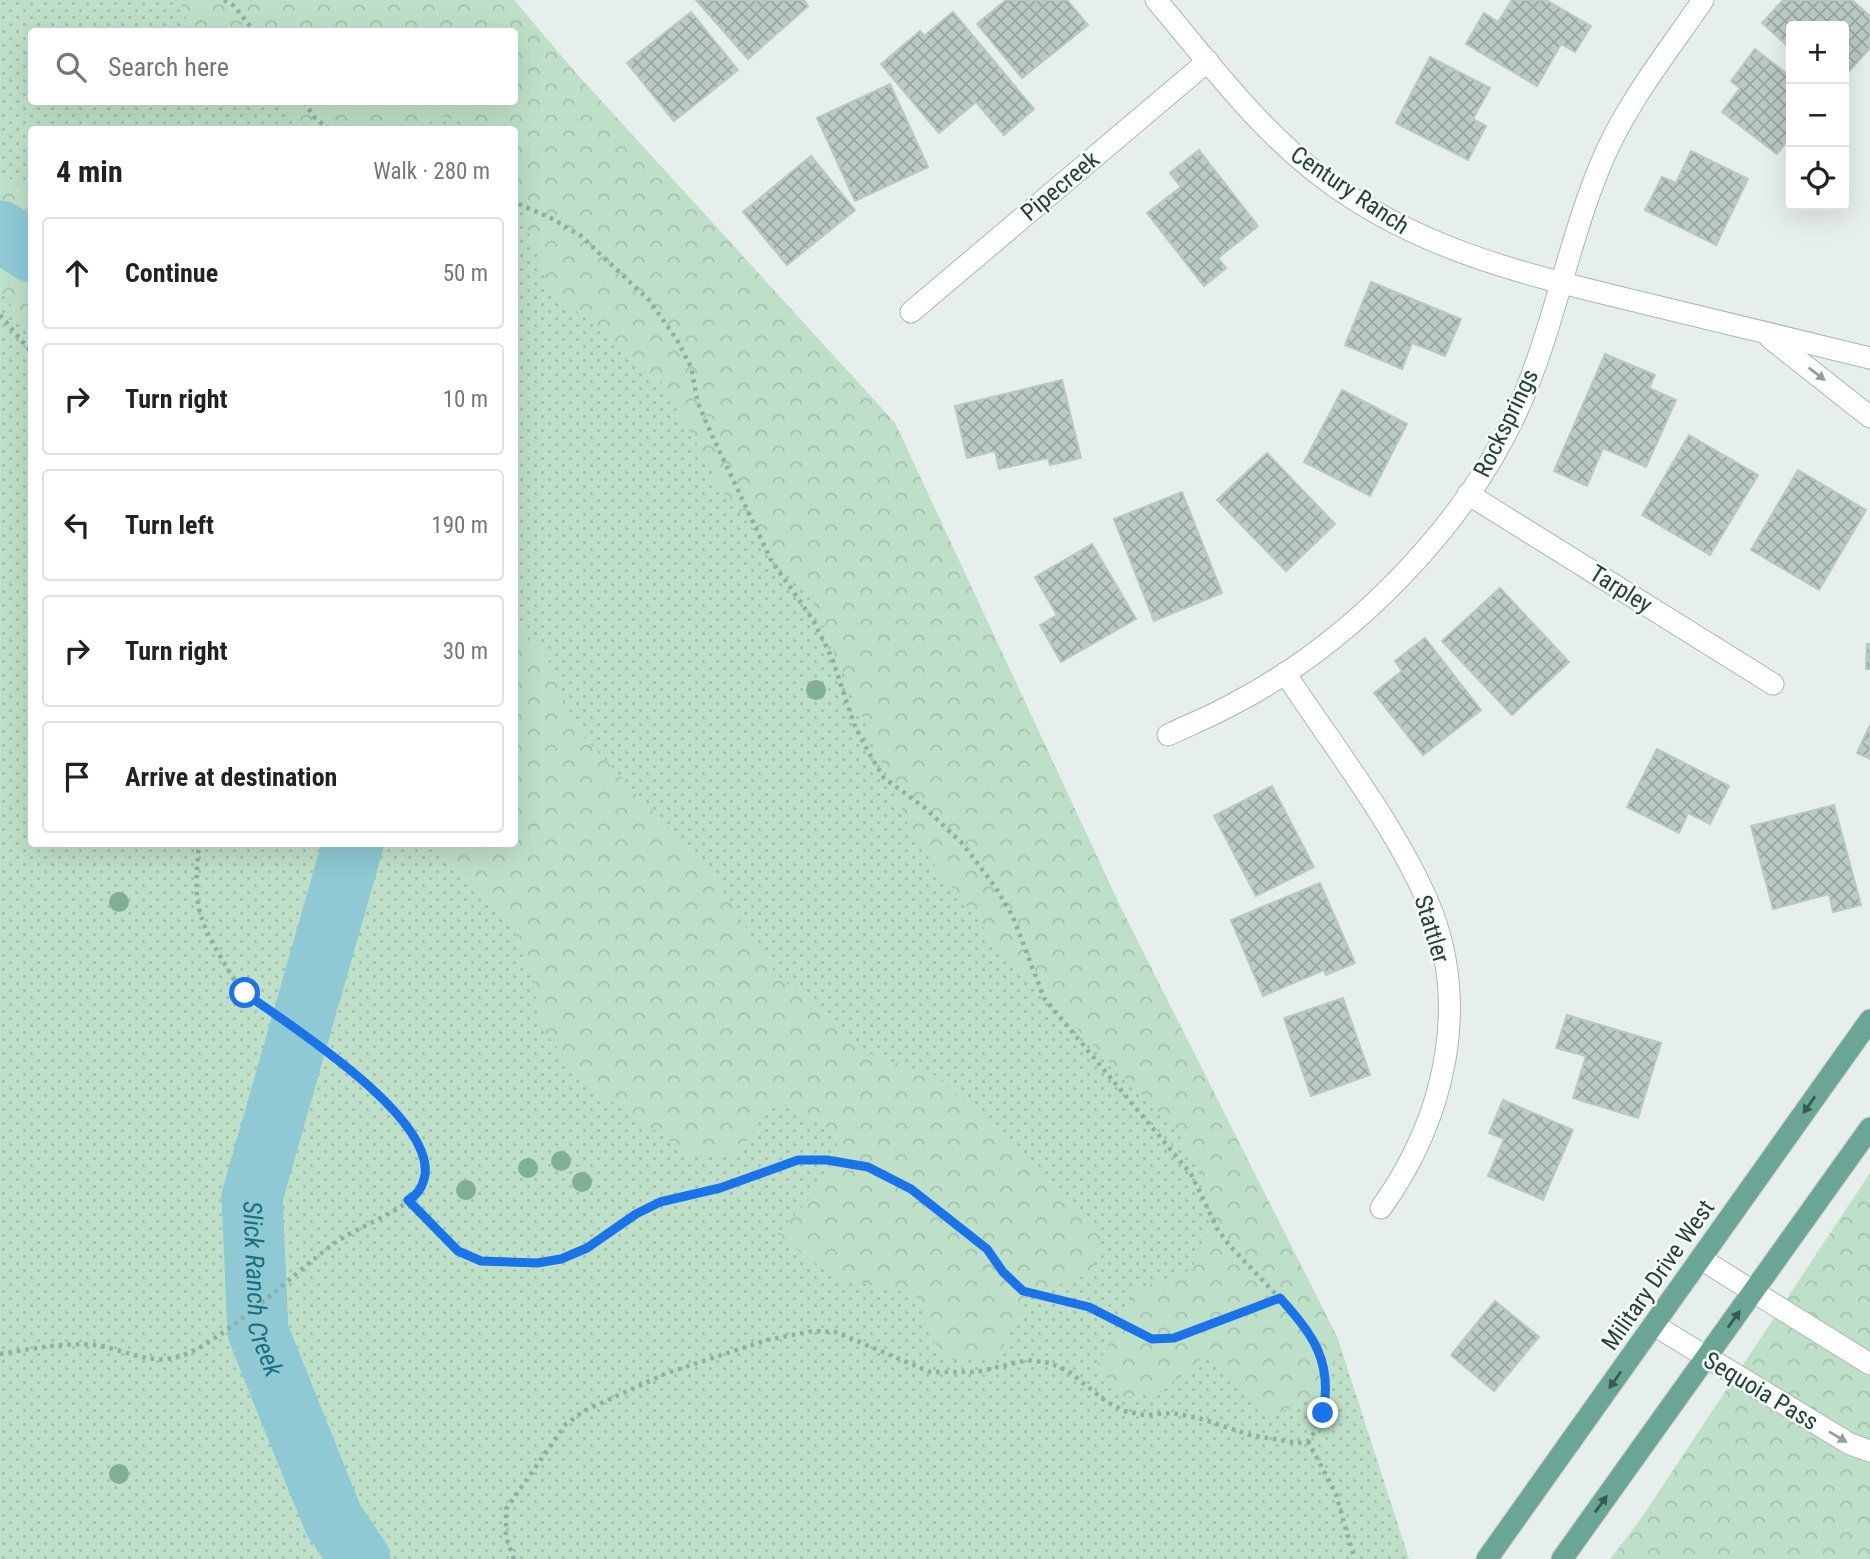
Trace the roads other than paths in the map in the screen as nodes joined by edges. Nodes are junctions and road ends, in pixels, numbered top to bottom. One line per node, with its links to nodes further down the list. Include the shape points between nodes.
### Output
1 (1156, 0): 3 (street, Century Ranch)
2 (1703, 0): 4 (street, Rocksprings, via 1626,112 1581,215)
3 (1208, 61): 4 (street, Century Ranch, via 1279,141 1368,209 1469,258); 5 (street, Pipecreek)
4 (1562, 283): 6 (street, Century Ranch); 9 (street, Rocksprings, via 1516,412)
5 (911, 312)
6 (1763, 332): 7 (street, Century Ranch); 8 (street, Century Ranch, one-way to 8)
7 (1870, 358)
8 (1870, 417)
9 (1468, 495): 10 (street, Rocksprings, via 1396,582); 11 (street, Tarpley)
10 (1285, 673): 12 (street, Rocksprings, via 1236,703); 15 (street, Stattler, via 1399,846 1428,903 1445,965 1449,1029 1439,1092 1401,1181)
11 (1773, 684)
12 (1168, 735)
13 (1870, 1020): 16 (main road, Military Drive West, one-way to 16)
14 (1870, 1128): 17 (main road)
15 (1381, 1208)
16 (1701, 1259): 17 (street); 18 (main road, Military Drive West)
17 (1753, 1292): 19 (main road, one-way to 17); 20 (street)
18 (1654, 1325): 19 (street, Sequoia Pass); 22 (main road, Military Drive West, one-way to 22)
19 (1706, 1359): 21 (street, Sequoia Pass, one-way to 21, via 1850,1444); 23 (main road, one-way to 19)
20 (1870, 1364)
21 (1870, 1451)
22 (1487, 1559)
23 (1562, 1559)

